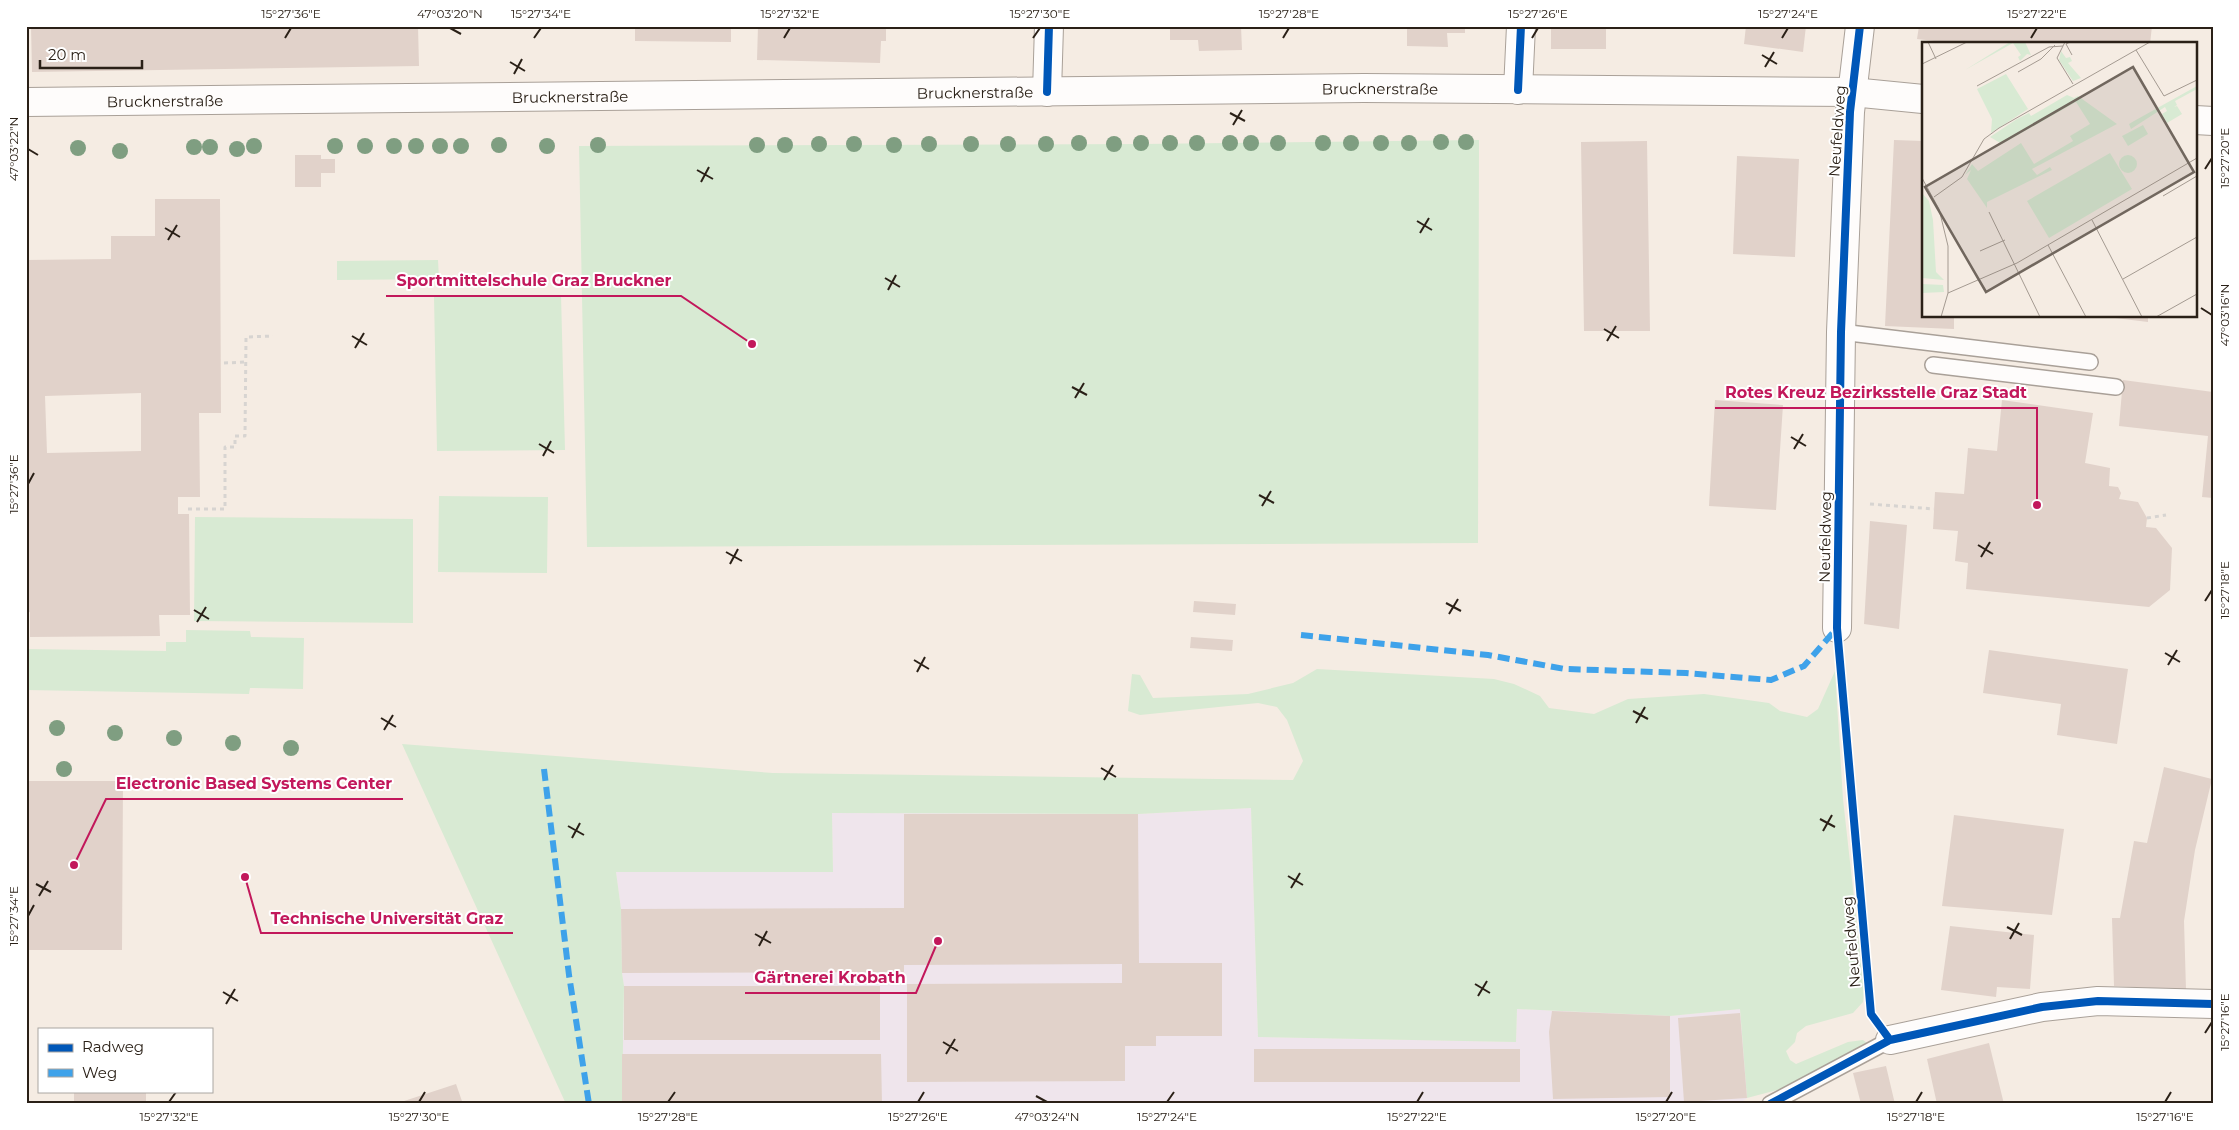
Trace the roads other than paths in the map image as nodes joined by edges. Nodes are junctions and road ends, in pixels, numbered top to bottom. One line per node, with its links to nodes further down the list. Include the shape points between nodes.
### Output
1 (1049, 26): 5 (main road)
2 (1521, 26): 4 (main road)
3 (1860, 26): 6 (main road, Neufeldweg)
4 (1518, 90): 5 (main road, Brucknerstraße, via 1364,88); 6 (main road, Brucknerstraße)
5 (1047, 92): 8 (main road, Brucknerstraße)
6 (1852, 92): 7 (main road, Brucknerstraße); 11 (main road, Neufeldweg)
7 (1922, 99)
8 (26, 102)
9 (2196, 120): 10 (main road)
10 (2213, 121)
11 (1841, 332): 12 (lane); 15 (main road, Neufeldweg)
12 (2090, 362)
13 (1933, 365): 14 (lane)
14 (2116, 387)
15 (1837, 628)
16 (2213, 1004): 17 (main road, via 2098,1001 2042,1007)
17 (1890, 1040): 18 (lane)
18 (1770, 1104)

